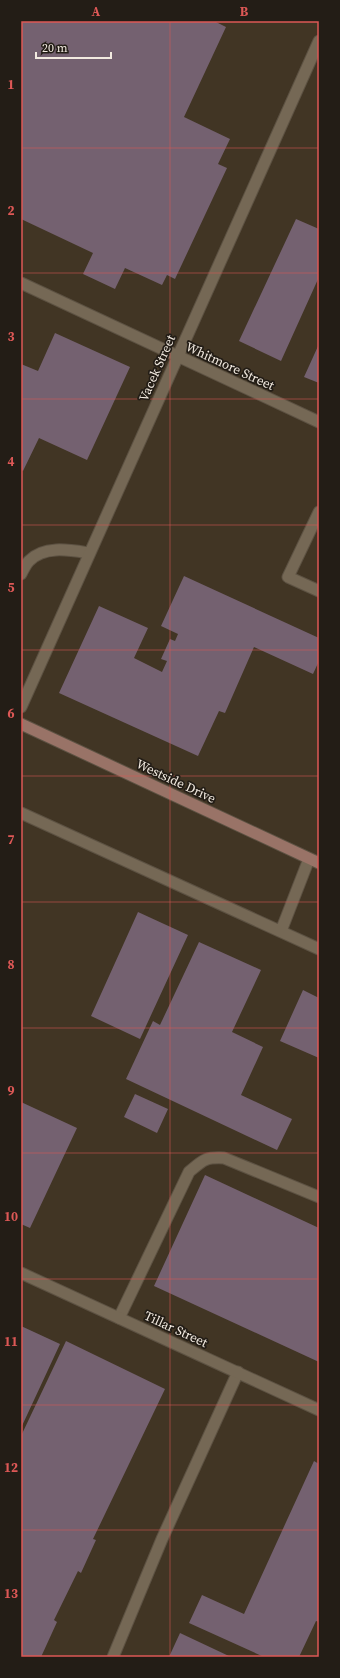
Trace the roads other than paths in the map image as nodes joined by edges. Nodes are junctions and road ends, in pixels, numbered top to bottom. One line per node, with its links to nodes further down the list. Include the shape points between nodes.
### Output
1 (319, 40): 3 (street, Vacek Street)
2 (21, 283): 3 (street, Whitmore Street)
3 (177, 357): 4 (street, Whitmore Street); 6 (street, Vacek Street)
4 (319, 422)
5 (319, 512): 8 (street, via 288,577)
6 (89, 554): 7 (street, via 66,549 38,553 28,561); 9 (street, Vacek Street)
7 (21, 574)
8 (319, 591)
9 (21, 707)
10 (21, 724): 12 (main road, Westside Drive)
11 (21, 813): 13 (street)
12 (314, 861): 13 (street)
13 (281, 931): 14 (street)
14 (319, 949)
15 (319, 1197): 17 (street, via 224,1158 210,1157 201,1162 189,1172)
16 (21, 1273): 17 (street, Tillar Street)
17 (118, 1318): 18 (street, Tillar Street)
18 (238, 1372): 19 (street, Tillar Street); 20 (street, via 162,1539)
19 (319, 1410)
20 (113, 1657)

